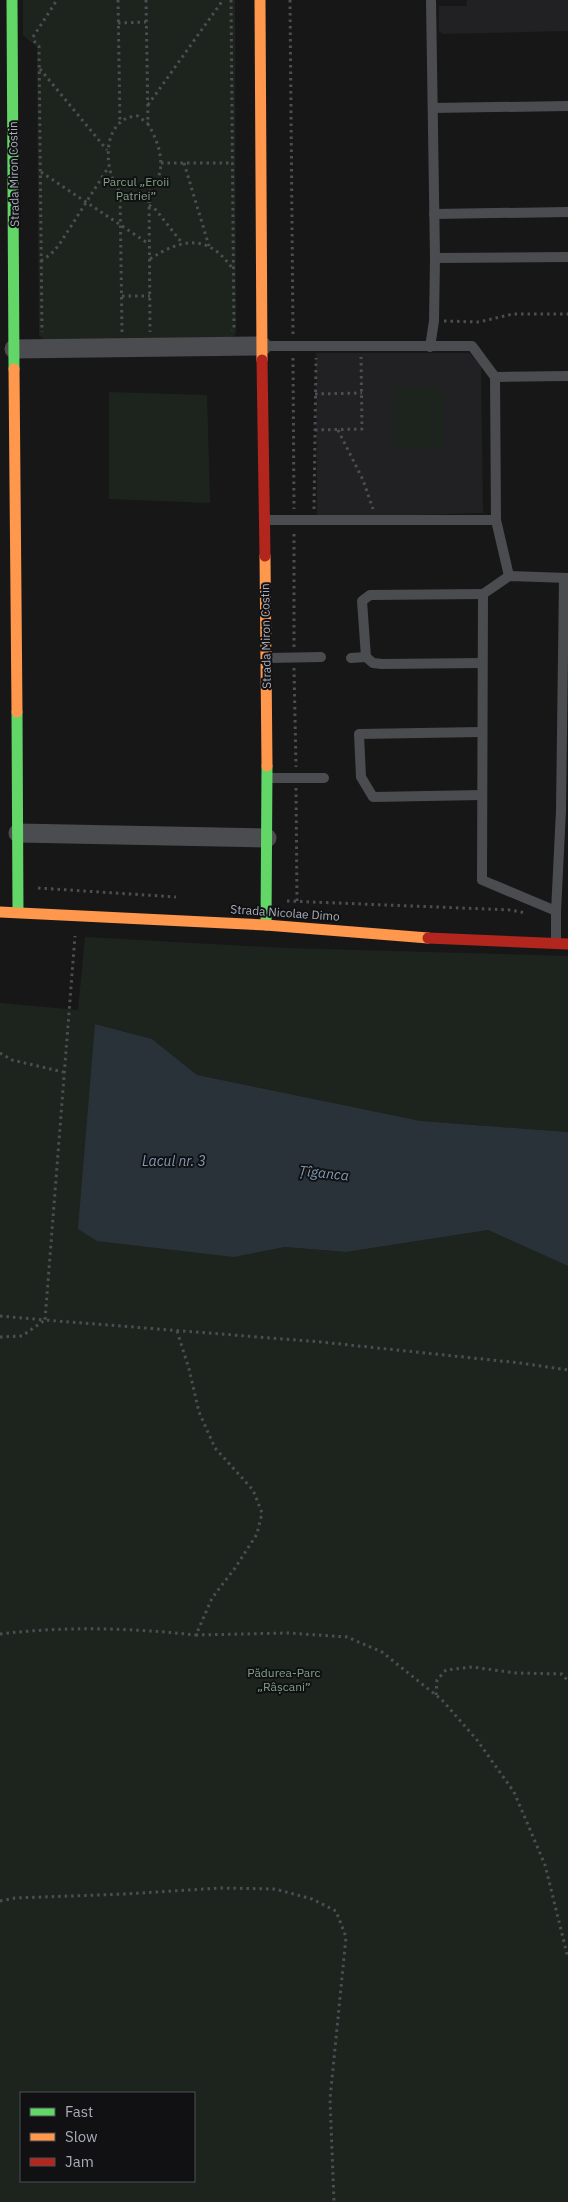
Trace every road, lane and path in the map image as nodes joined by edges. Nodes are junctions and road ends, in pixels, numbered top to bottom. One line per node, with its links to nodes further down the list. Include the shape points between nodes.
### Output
1 (12, 0): 15 (street, Strada Miron Costin)
2 (57, 0): 13 (path)
3 (118, 0): 11 (path)
4 (146, 0): 10 (path)
5 (223, 0): 17 (path)
6 (231, 0): 25 (path)
7 (260, 0): 55 (street, Strada Miron Costin)
8 (290, 0): 59 (path)
9 (431, 0): 19 (lane)
10 (146, 22): 11 (path); 17 (path)
11 (118, 23): 20 (path)
12 (26, 34): 13 (path)
13 (32, 39): 16 (path, via 39,46)
14 (0, 43): 15 (lane)
15 (12, 43): 29 (street, Strada Miron Costin)
16 (39, 69): 22 (path); 27 (path)
17 (148, 106): 21 (path)
18 (568, 106): 19 (lane)
19 (433, 108): 35 (lane)
20 (120, 124): 21 (path, via 131,116 138,116); 22 (path)
21 (148, 124): 23 (path, via 157,142)
22 (107, 150): 26 (path)
23 (161, 163): 24 (path); 31 (path, via 157,182)
24 (184, 163): 25 (path); 39 (path)
25 (233, 163): 44 (path)
26 (108, 168): 30 (path); 32 (path)
27 (40, 171): 32 (path); 43 (path)
28 (0, 175): 29 (lane)
29 (14, 177): 48 (street, Strada Miron Costin)
30 (120, 193): 31 (path, via 133,201); 36 (path)
31 (148, 193): 33 (path)
32 (86, 202): 36 (path); 43 (path, via 57,248)
33 (149, 205): 37 (path); 38 (path)
34 (568, 212): 35 (lane)
35 (434, 214): 41 (lane)
36 (121, 224): 38 (path); 45 (path)
37 (182, 243): 39 (path, via 197,242); 42 (path)
38 (149, 244): 42 (path)
39 (210, 246): 44 (path)
40 (568, 257): 41 (lane)
41 (435, 258): 50 (lane)
42 (150, 259): 46 (path)
43 (41, 261): 52 (path, via 41,330)
44 (234, 270): 51 (path, via 234,329)
45 (122, 296): 46 (path); 54 (path)
46 (150, 296): 53 (path)
47 (0, 306): 48 (lane)
48 (15, 313): 60 (street, Strada Miron Costin)
49 (568, 314): 50 (path, via 513,314 479,322)
50 (434, 321): 58 (lane)
51 (225, 336)
52 (46, 337)
53 (150, 337)
54 (122, 338)
55 (262, 346): 59 (lane); 60 (street); 67 (street, Strada Miron Costin)
56 (316, 347): 57 (lane); 59 (lane); 64 (path)
57 (361, 347): 58 (lane); 63 (path)
58 (430, 347): 62 (lane, via 472,346)
59 (293, 348): 70 (path)
60 (14, 349): 88 (street, Strada Miron Costin, via 11,561 14,784)
61 (568, 376): 62 (lane)
62 (495, 378): 69 (lane)
63 (362, 393): 64 (path); 66 (path, via 362,429)
64 (315, 394): 65 (path)
65 (315, 430): 66 (path); 71 (path)
66 (338, 430): 68 (path, via 363,480)
67 (264, 520): 70 (lane); 76 (street, Strada Miron Costin)
68 (376, 520): 69 (lane); 71 (lane)
69 (496, 520): 72 (lane)
70 (294, 521): 71 (lane); 77 (path)
71 (314, 521)
72 (509, 576): 73 (lane); 74 (lane)
73 (566, 578): 81 (lane)
74 (483, 594): 75 (lane, via 365,596 362,601); 80 (lane)
75 (366, 657): 79 (lane); 80 (lane, via 373,663 382,664)
76 (268, 658): 77 (lane); 83 (street, Strada Miron Costin)
77 (294, 658): 78 (lane); 84 (path)
78 (321, 658)
79 (351, 658)
80 (482, 663): 82 (lane)
81 (566, 691): 87 (lane)
82 (482, 732): 86 (lane); 86 (lane, via 359,734 356,778 372,797)
83 (268, 778): 84 (lane); 89 (street, Strada Miron Costin)
84 (296, 778): 85 (lane); 93 (path)
85 (324, 778)
86 (482, 794): 94 (lane, via 482,880)
87 (565, 811): 94 (lane)
88 (18, 833): 89 (street); 90 (street, Strada Miron Costin)
89 (267, 838): 92 (street, Strada Miron Costin)
90 (19, 887): 91 (path); 96 (street, Strada Miron Costin)
91 (180, 898)
92 (267, 901): 93 (path); 98 (street, Strada Miron Costin)
93 (297, 901): 97 (path)
94 (556, 911): 99 (lane)
95 (0, 912): 96 (street, Strada Nicolae Dimo)
96 (18, 912): 98 (street, Strada Nicolae Dimo)
97 (529, 914)
98 (266, 925): 99 (street, Strada Nicolae Dimo)
99 (562, 944)
100 (74, 951): 102 (path)
101 (0, 1053): 102 (path, via 12,1060)
102 (64, 1072): 104 (path)
103 (0, 1316): 104 (path)
104 (45, 1320): 105 (path); 106 (path, via 22,1336)
105 (177, 1332): 107 (path, via 321,1342); 109 (path, via 199,1412 215,1448 253,1490 262,1513 257,1534 212,1598)
106 (0, 1337)
107 (568, 1370)
108 (0, 1634): 109 (path, via 90,1627)
109 (196, 1635): 111 (path, via 288,1633 347,1637 382,1652)
110 (568, 1681): 111 (path, via 562,1674 516,1673 472,1667 454,1669 446,1670 438,1680)
111 (436, 1696): 113 (path, via 477,1740 514,1792 545,1865)
112 (0, 1900): 114 (path, via 220,1888 275,1889 312,1899 336,1911 346,1937 330,2099)
113 (568, 1958)
114 (334, 2202)

